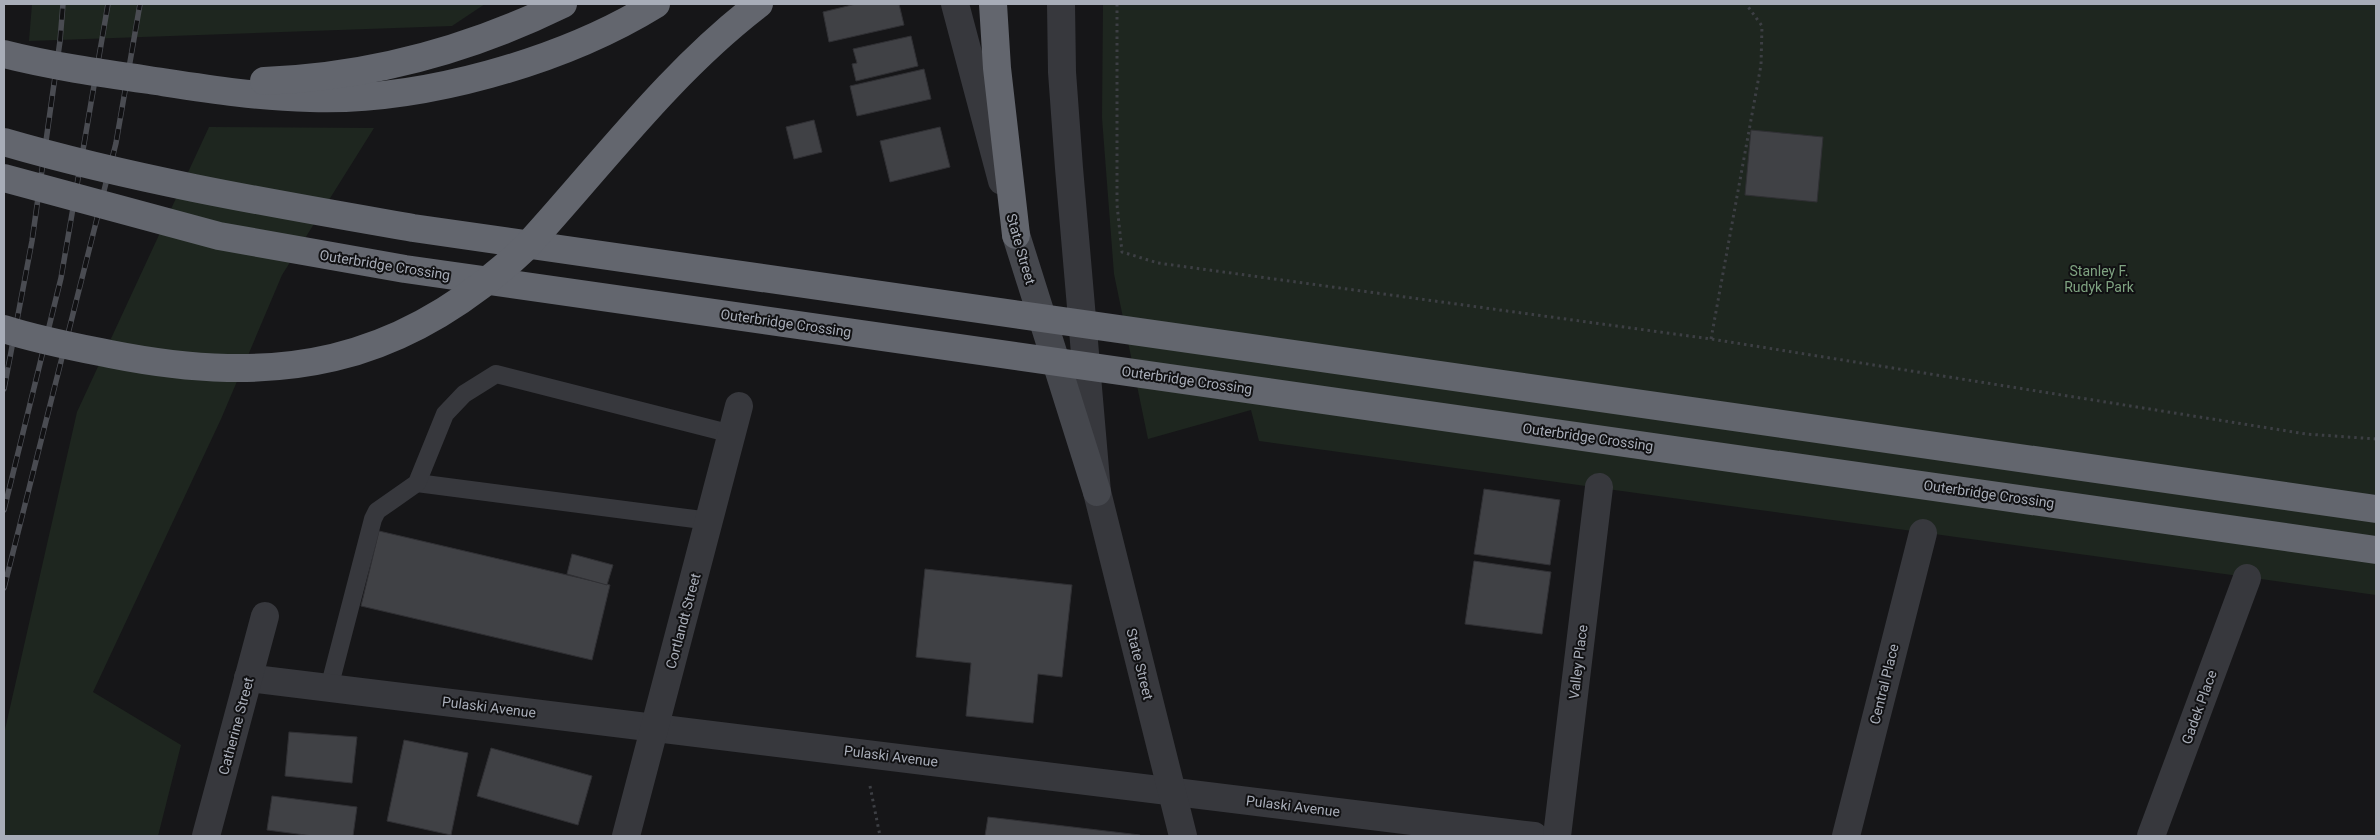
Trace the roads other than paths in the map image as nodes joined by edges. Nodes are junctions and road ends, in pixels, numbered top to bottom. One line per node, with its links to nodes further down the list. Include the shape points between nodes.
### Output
1 (562, 4): 8 (highway, bridge, via 474,41 416,59 336,75 232,82)
2 (656, 4): 8 (highway, bridge, via 607,30 531,60 448,84 385,93 312,98 249,94)
3 (759, 4): 12 (highway, bridge, via 709,45 675,79 543,229 500,272 471,295 398,336 332,359 290,366 233,369 138,360)
4 (954, 4): 11 (street, State Street)
5 (993, 4): 11 (highway)
6 (1061, 4): 17 (street, State Street, via 1069,168)
7 (4, 54): 8 (highway, bridge)
8 (79, 69)
9 (4, 142): 18 (highway, bridge, via 51,156 229,196 414,228)
10 (4, 178): 21 (highway, Outerbridge Crossing, bridge, via 219,236 405,269)
11 (1016, 235): 17 (main road, State Street)
12 (4, 329)
13 (740, 406): 14 (street, Cortlandt Street)
14 (732, 434): 15 (lane, via 496,374 464,394 445,414); 19 (street, Cortlandt Street)
15 (416, 483): 19 (lane); 25 (lane, via 377,512 373,520)
16 (1599, 487): 32 (street, Valley Place)
17 (1097, 492): 27 (street, State Street)
18 (2376, 509)
19 (710, 521): 26 (street, Cortlandt Street)
20 (1923, 533): 33 (street, Central Place)
21 (2376, 550)
22 (2247, 578): 34 (street, Gadek Place)
23 (265, 616): 24 (street, Catherine Street)
24 (248, 678): 25 (street, Pulaski Avenue); 28 (street, Catherine Street)
25 (329, 688): 26 (street, Pulaski Avenue)
26 (655, 727): 27 (street, Pulaski Avenue); 29 (street, Cortlandt Street)
27 (1171, 790): 30 (street, State Street); 31 (street, Pulaski Avenue)
28 (206, 836)
29 (626, 836)
30 (1183, 836)
31 (1534, 836)
32 (1557, 836)
33 (1846, 836)
34 (2151, 836)

